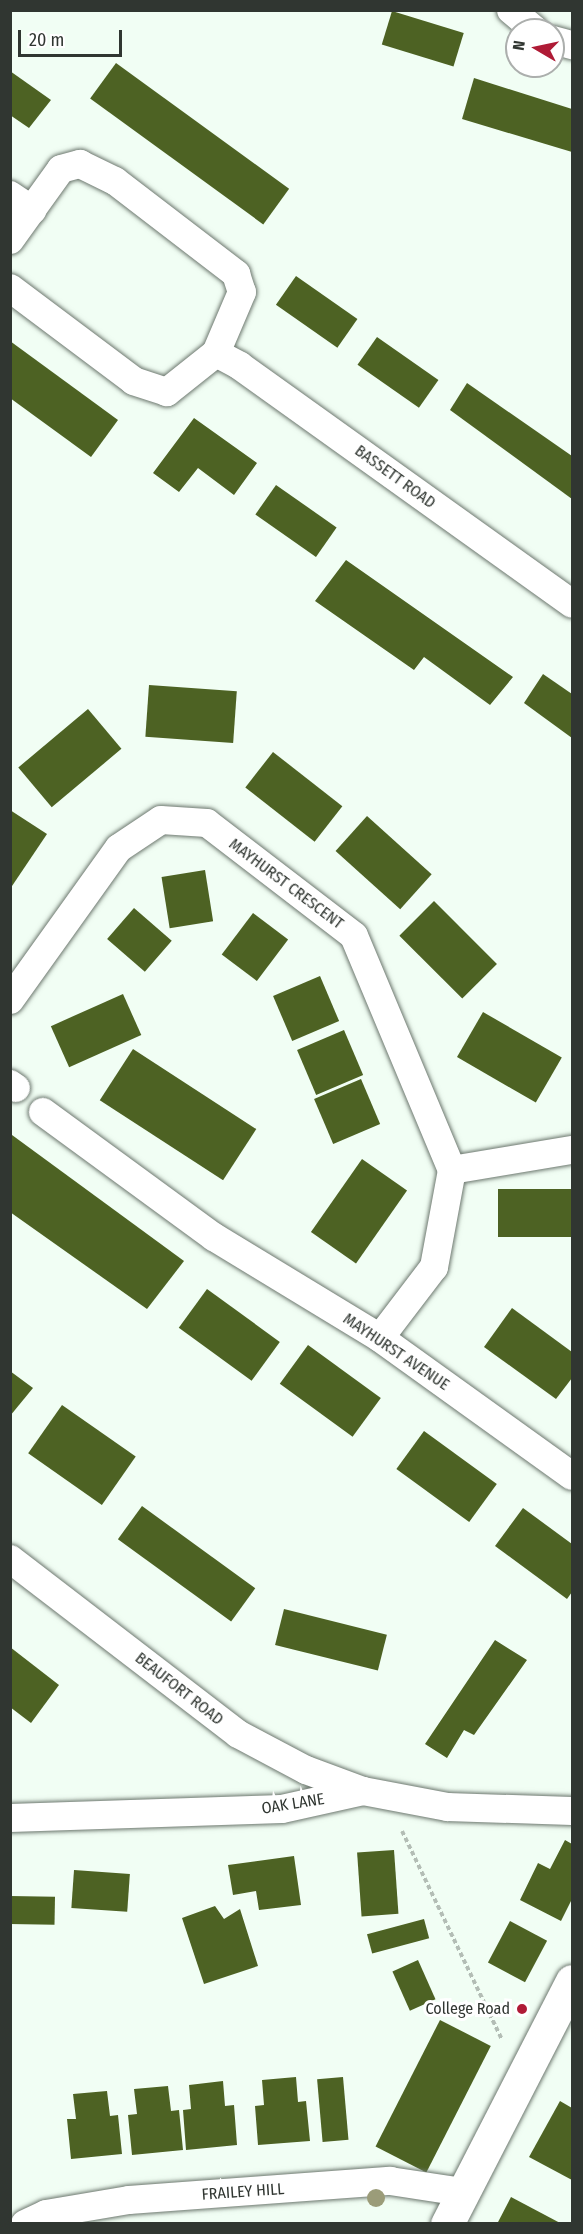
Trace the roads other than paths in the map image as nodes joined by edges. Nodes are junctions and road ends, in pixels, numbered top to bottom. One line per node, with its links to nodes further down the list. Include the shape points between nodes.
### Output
1 (21, 203): 2 (street); 4 (street, via 61,169 80,164 115,182 236,274 242,292)
2 (10, 240)
3 (10, 288): 4 (street, via 134,381 167,392)
4 (216, 353): 5 (street, BASSETT ROAD, via 240,366)
5 (573, 604)
6 (10, 1000): 9 (street, MAYHURST CRESCENT, via 118,848 161,820 207,823 354,936)
7 (43, 1112): 10 (street, MAYHURST AVENUE, via 214,1237)
8 (573, 1150): 9 (street)
9 (452, 1170): 10 (street, via 434,1268)
10 (380, 1338): 11 (street, MAYHURST AVENUE)
11 (573, 1476)
12 (10, 1559): 13 (street, BEAUFORT ROAD, via 237,1734 306,1770)
13 (374, 1793): 14 (street, OAK LANE, via 447,1807); 15 (street, OAK LANE, via 282,1809)
14 (573, 1811)
15 (10, 1818)
16 (573, 1981): 17 (street)
17 (464, 2192): 18 (street, FRAILEY HILL, via 390,2181 129,2200 46,2214); 19 (street)
18 (25, 2223)
19 (447, 2223)

